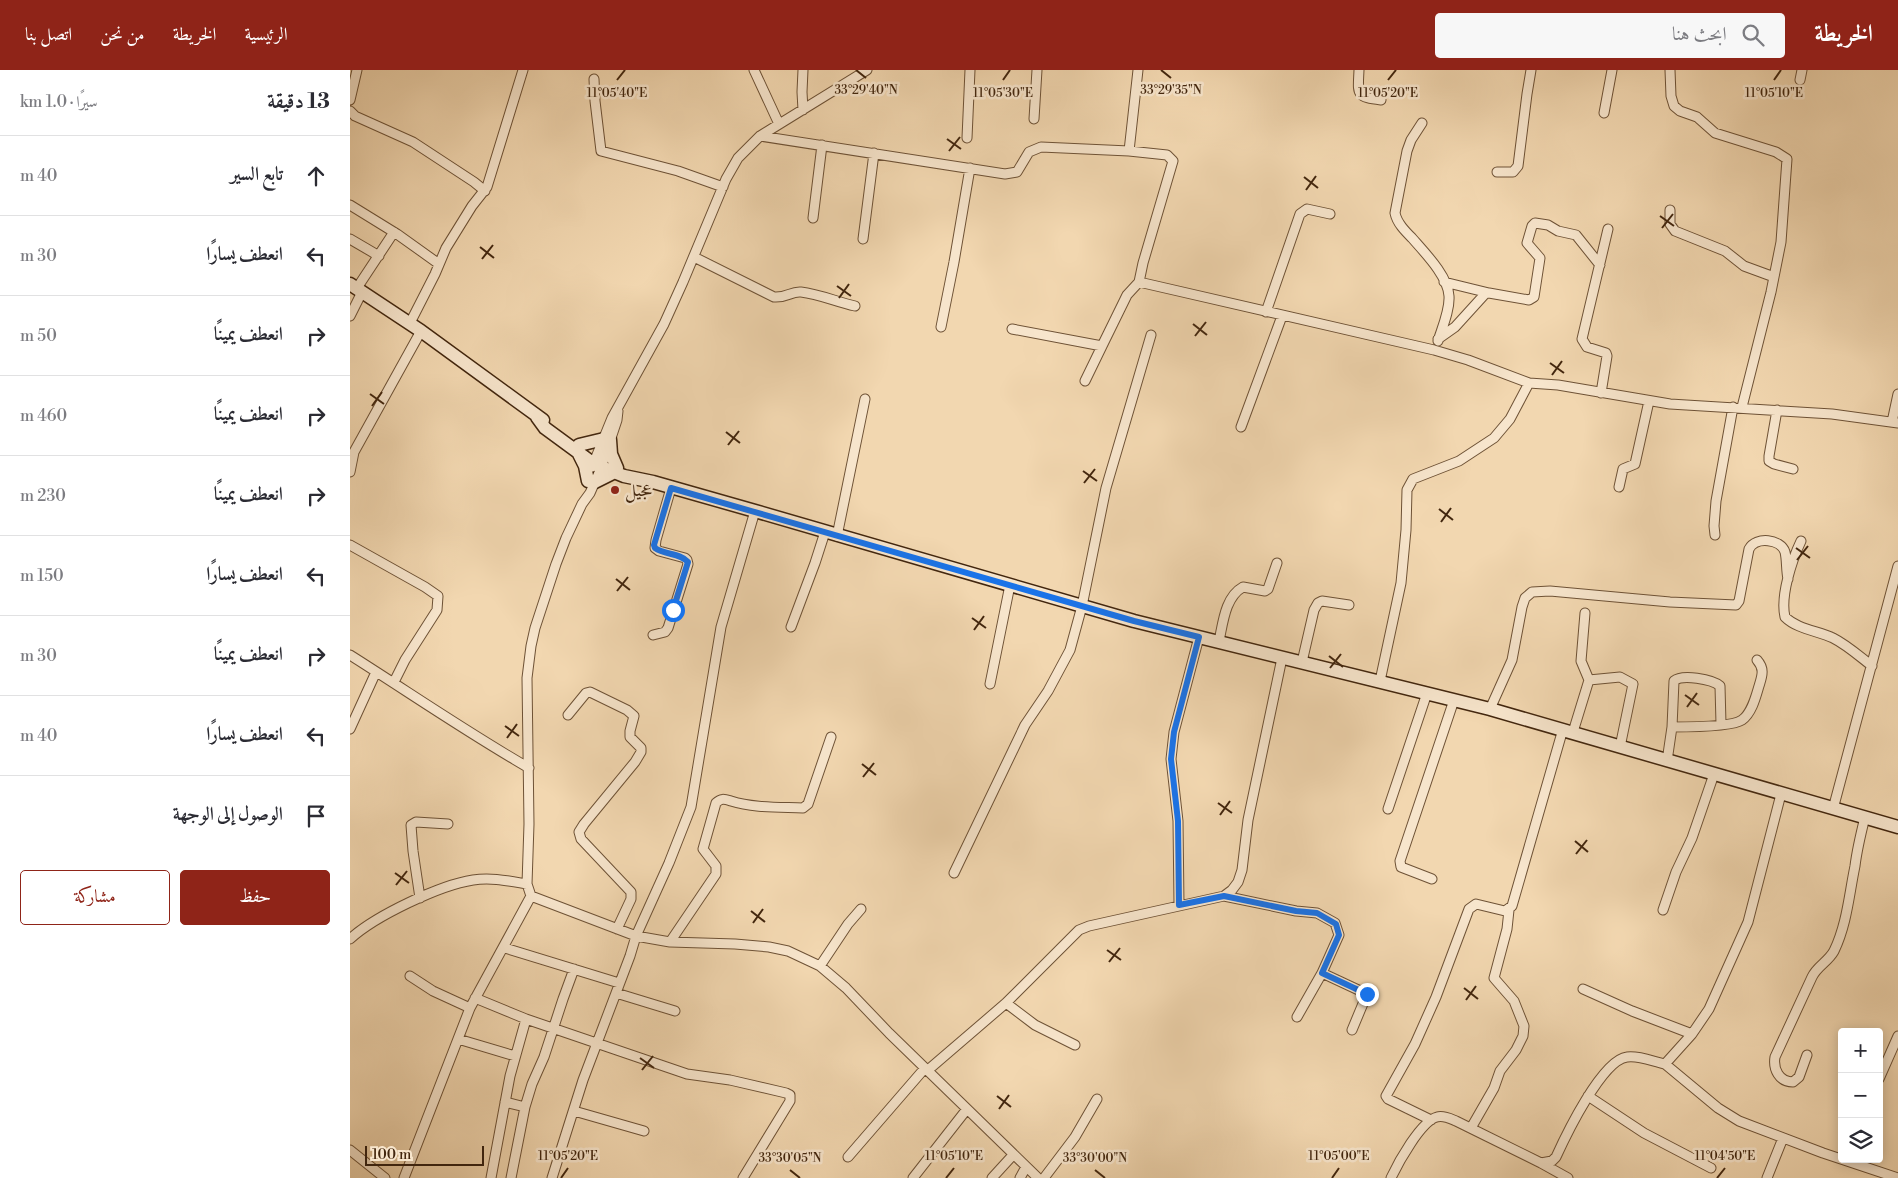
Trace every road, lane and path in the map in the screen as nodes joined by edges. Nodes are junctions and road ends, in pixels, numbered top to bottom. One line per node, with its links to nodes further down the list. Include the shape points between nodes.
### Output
1 (357, 70): 16 (street)
2 (523, 70): 32 (street)
3 (754, 70): 23 (street)
4 (803, 70): 18 (street)
5 (867, 70): 18 (street)
6 (970, 70): 25 (street)
7 (1037, 70): 21 (street)
8 (1138, 70): 27 (street)
9 (1359, 70): 17 (street, via 1360,95)
10 (1531, 70): 30 (street, via 1518,166 1513,172)
11 (1612, 70): 20 (street)
12 (1670, 70): 45 (street, via 1672,103 1680,111 1697,117 1714,133 1776,152 1786,159 1783,230)
13 (1802, 70): 15 (street)
14 (594, 79): 31 (street, via 601,151 678,171)
15 (1800, 80)
16 (350, 100)
17 (1381, 100)
18 (803, 110): 23 (street)
19 (350, 111): 32 (street, via 413,142)
20 (1604, 113)
21 (1034, 119)
22 (1422, 123): 47 (street, via 1407,151 1395,213 1402,228 1439,270)
23 (779, 124): 24 (street)
24 (760, 136): 26 (street); 31 (street, via 738,158)
25 (967, 138)
26 (822, 145): 28 (street); 36 (street)
27 (1129, 151): 29 (street, via 1041,147 1029,152 1013,174); 46 (street, via 1167,155 1173,161)
28 (874, 153): 29 (street); 40 (street)
29 (970, 168): 54 (street)
30 (1497, 172)
31 (723, 187): 42 (street)
32 (485, 191): 43 (street, via 457,228)
33 (350, 205): 38 (street)
34 (1670, 210): 45 (street, via 1670,224 1675,231 1725,251 1744,266)
35 (1330, 214): 51 (street, via 1307,209 1300,214)
36 (813, 218)
37 (1608, 229): 44 (street)
38 (394, 232): 41 (street); 43 (street)
39 (350, 239): 41 (street)
40 (863, 239)
41 (378, 256): 48 (street)
42 (694, 257): 50 (street, via 766,294 780,297 801,292); 71 (street)
43 (439, 264): 55 (street)
44 (1600, 265): 49 (street, via 1576,235 1535,223 1528,243 1540,258 1534,297 1529,300); 63 (street, via 1582,339 1587,347 1606,353)
45 (1774, 277): 67 (street)
46 (1139, 282): 51 (street); 59 (street, via 1127,295)
47 (1444, 282): 49 (street); 58 (street, via 1449,296)
48 (356, 288): 52 (street); 55 (main road)
49 (1488, 293): 58 (street, via 1455,327)
50 (855, 306)
51 (1266, 312): 53 (street)
52 (350, 316)
53 (1282, 316): 60 (street); 70 (street)
54 (941, 326)
55 (416, 327): 72 (main road, via 537,417 545,428); 75 (street, via 357,447)
56 (1012, 329): 59 (street)
57 (1151, 335): 89 (street, via 1106,488)
58 (1438, 339): 60 (street)
59 (1102, 346): 61 (street)
60 (1434, 350): 62 (street)
61 (1085, 382)
62 (1529, 383): 63 (street); 102 (street, via 1510,419 1494,438 1459,461 1413,479 1409,484 1401,583)
63 (1600, 392): 66 (street)
64 (1898, 394): 69 (street)
65 (865, 399): 80 (street)
66 (1649, 401): 67 (street); 77 (street, via 1635,464 1622,469)
67 (1738, 407): 68 (street); 81 (street, via 1718,492)
68 (1777, 410): 69 (street); 74 (street, via 1769,461)
69 (1895, 423)
70 (1241, 427)
71 (607, 439): 72 (main road); 73 (street); 73 (main road, via 611,454)
72 (579, 450): 73 (main road); 76 (main road)
73 (604, 465): 76 (main road); 76 (street); 78 (main road, via 645,482)
74 (1793, 469)
75 (350, 472)
76 (592, 481): 116 (street, via 556,564 530,646 527,686)
77 (1619, 487)
78 (671, 488): 79 (main road); 92 (street, via 655,548 685,558 688,564 668,628)
79 (755, 511): 80 (main road); 135 (street, via 720,635 691,807)
80 (831, 534): 87 (main road); 91 (street, via 820,551)
81 (1715, 535)
82 (1801, 541): 86 (street)
83 (350, 545): 103 (street, via 438,596 437,610)
84 (1277, 563): 94 (street, via 1268,589 1242,587 1232,598)
85 (1898, 566): 99 (street)
86 (1788, 579): 99 (street, via 1784,614 1787,620 1832,638); 107 (street, via 1784,550 1768,541 1757,541 1749,549 1736,604 1532,592 1524,602 1512,660)
87 (1010, 585): 89 (main road); 104 (street)
88 (1350, 604): 98 (street, via 1318,603)
89 (1082, 606): 93 (main road); 124 (street, via 1066,658 1025,725)
90 (1585, 613): 101 (street, via 1581,661)
91 (791, 626)
92 (654, 635)
93 (1199, 637): 94 (main road); 130 (street, via 1174,732 1171,759 1178,821)
94 (1219, 642): 96 (main road)
95 (350, 655): 100 (street)
96 (1282, 658): 98 (main road); 128 (street, via 1248,820 1242,870 1235,886)
97 (1758, 660): 109 (street, via 1762,674 1746,716 1736,722)
98 (1302, 662): 102 (main road)
99 (1872, 666): 120 (street)
100 (376, 672): 103 (street); 111 (street)
101 (1589, 680): 112 (street); 114 (street, via 1620,677 1633,684)
102 (1380, 681): 105 (main road)
103 (394, 682): 116 (street, via 473,736)
104 (990, 684)
105 (1427, 693): 106 (main road); 119 (street)
106 (1454, 700): 107 (main road); 125 (street, via 1400,861 1401,868)
107 (1490, 709): 112 (main road)
108 (568, 715): 134 (street, via 590,692 634,716 630,737 641,752 579,832 580,839 631,892)
109 (1720, 724): 110 (street); 110 (street, via 1720,686 1693,677 1677,678 1674,681)
110 (1672, 727): 115 (street)
111 (350, 729)
112 (1568, 731): 114 (main road); 132 (street)
113 (831, 737): 137 (street, via 808,804 803,808 742,805 724,799 716,803 703,849 716,866 716,874)
114 (1620, 747): 115 (main road)
115 (1667, 761): 117 (main road)
116 (530, 768): 126 (street)
117 (1714, 774): 118 (main road); 133 (street)
118 (1781, 794): 120 (main road); 154 (street, via 1748,922 1709,1009)
119 (1388, 809)
120 (1833, 809): 121 (main road)
121 (1865, 817): 123 (main road); 159 (street, via 1844,925 1834,951 1812,977 1775,1057 1776,1070 1784,1079 1793,1082 1799,1077)
122 (448, 824): 129 (street, via 416,822 411,825)
123 (1898, 827)
124 (954, 873)
125 (1432, 879)
126 (527, 884): 127 (street); 129 (street, via 475,880)
127 (531, 896): 134 (street); 138 (street)
128 (1224, 896): 130 (street); 141 (street, via 1317,913 1336,924 1339,935)
129 (420, 898): 136 (street, via 374,922)
130 (1179, 905): 147 (street, via 1080,930)
131 (861, 909): 139 (street)
132 (1509, 910): 170 (street, via 1476,904 1469,909 1422,1028 1386,1096); 171 (street, via 1494,978 1514,1001 1524,1026 1523,1036 1500,1071)
133 (1663, 910)
134 (617, 929): 135 (street)
135 (636, 936): 137 (street); 143 (street)
136 (350, 939)
137 (670, 942): 139 (street, via 769,947 788,951)
138 (505, 948): 140 (street); 146 (street)
139 (820, 966): 162 (street)
140 (574, 969): 143 (street); 152 (street)
141 (1322, 973): 150 (street); 153 (street, via 1367,994)
142 (410, 976): 148 (street, via 432,991)
143 (619, 983): 145 (street)
144 (1582, 988): 154 (street)
145 (616, 993): 149 (street); 157 (street)
146 (475, 998): 148 (street); 151 (street)
147 (1006, 1003): 158 (street, via 1035,1025); 162 (street)
148 (470, 1008): 156 (street)
149 (675, 1011)
150 (1297, 1017)
151 (526, 1019): 152 (street); 160 (street)
152 (553, 1028): 157 (street); 167 (street)
153 (1352, 1030)
154 (1692, 1034): 161 (street)
155 (1898, 1036): 163 (street)
156 (458, 1039): 160 (street); 183 (street)
157 (598, 1044): 169 (street); 187 (street, via 686,1074 730,1080 790,1095 790,1101)
158 (1075, 1045)
159 (1807, 1055)
160 (515, 1056): 166 (street)
161 (1666, 1064): 164 (street, via 1628,1057 1619,1060); 173 (street, via 1729,1116)
162 (926, 1069): 168 (street); 176 (street)
163 (1882, 1073)
164 (1588, 1096): 178 (street, via 1556,1157); 181 (street, via 1644,1133)
165 (1097, 1099): 192 (street, via 1075,1137)
166 (505, 1102): 167 (street); 184 (street)
167 (524, 1107): 185 (street)
168 (967, 1109): 175 (street); 188 (street)
169 (574, 1111): 172 (street); 186 (street)
170 (1431, 1120): 171 (street, via 1444,1117); 193 (street, via 1421,1128)
171 (1471, 1128): 178 (street)
172 (644, 1131)
173 (1783, 1138): 177 (street); 195 (street)
174 (350, 1150): 182 (street)
175 (1013, 1155): 180 (street); 189 (street)
176 (848, 1157)
177 (1838, 1157)
178 (1541, 1163): 194 (street)
179 (1856, 1163): 196 (street)
180 (1026, 1167): 190 (street); 191 (street)
181 (1711, 1168)
182 (385, 1178)
183 (404, 1178)
184 (491, 1178)
185 (511, 1178)
186 (552, 1178)
187 (743, 1178)
188 (913, 1178)
189 (992, 1178)
190 (1020, 1178)
191 (1038, 1178)
192 (1044, 1178)
193 (1391, 1178)
194 (1568, 1178)
195 (1767, 1178)
196 (1898, 1178)

